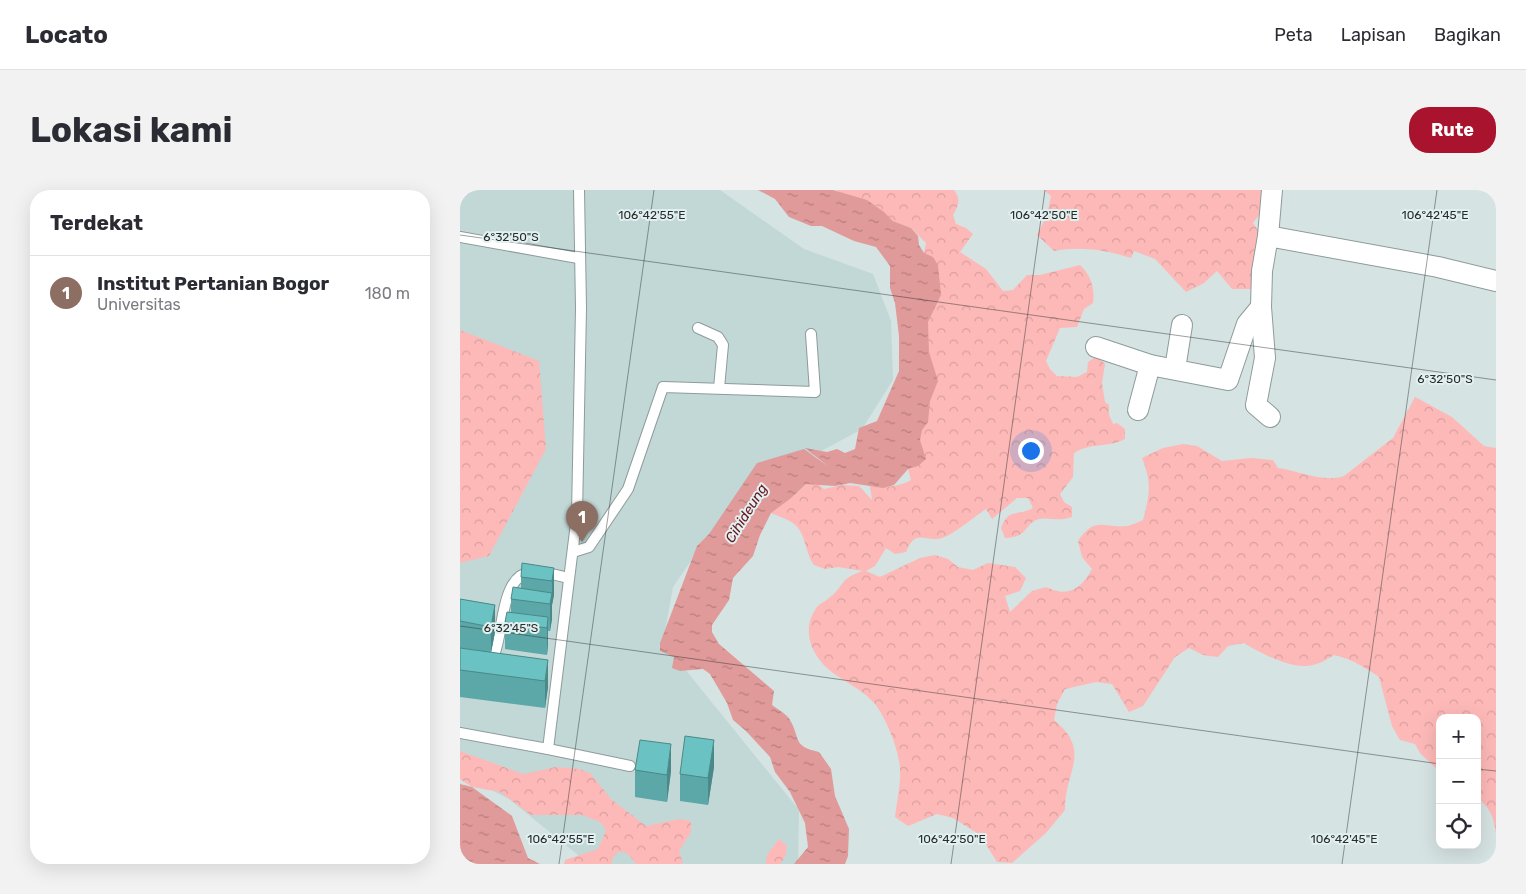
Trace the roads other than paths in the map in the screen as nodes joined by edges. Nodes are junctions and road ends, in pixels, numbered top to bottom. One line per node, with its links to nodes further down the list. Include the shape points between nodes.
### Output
1 (579, 190): 5 (lane)
2 (1272, 190): 3 (street)
3 (1268, 236): 6 (street, via 1438,267); 7 (street, via 1262,271)
4 (460, 237): 5 (lane)
5 (578, 258): 17 (lane, via 581,308 577,515)
6 (1496, 281)
7 (1262, 307): 13 (street, via 1247,324 1228,380); 16 (street, via 1265,358 1256,405)
8 (1182, 325): 13 (street)
9 (698, 328): 14 (lane, via 718,337 723,345)
10 (811, 334): 14 (lane, via 815,392)
11 (1096, 347): 12 (street)
12 (1150, 365): 13 (street); 15 (street)
13 (1175, 370)
14 (719, 388): 17 (lane, via 663,387 628,489 589,547)
15 (1138, 410)
16 (1270, 417)
17 (573, 552): 18 (lane)
18 (569, 578): 19 (lane, via 532,572 518,576 510,586 494,655 489,658); 21 (lane)
19 (460, 654)
20 (460, 733): 21 (lane)
21 (548, 749): 22 (lane)
22 (630, 766)

